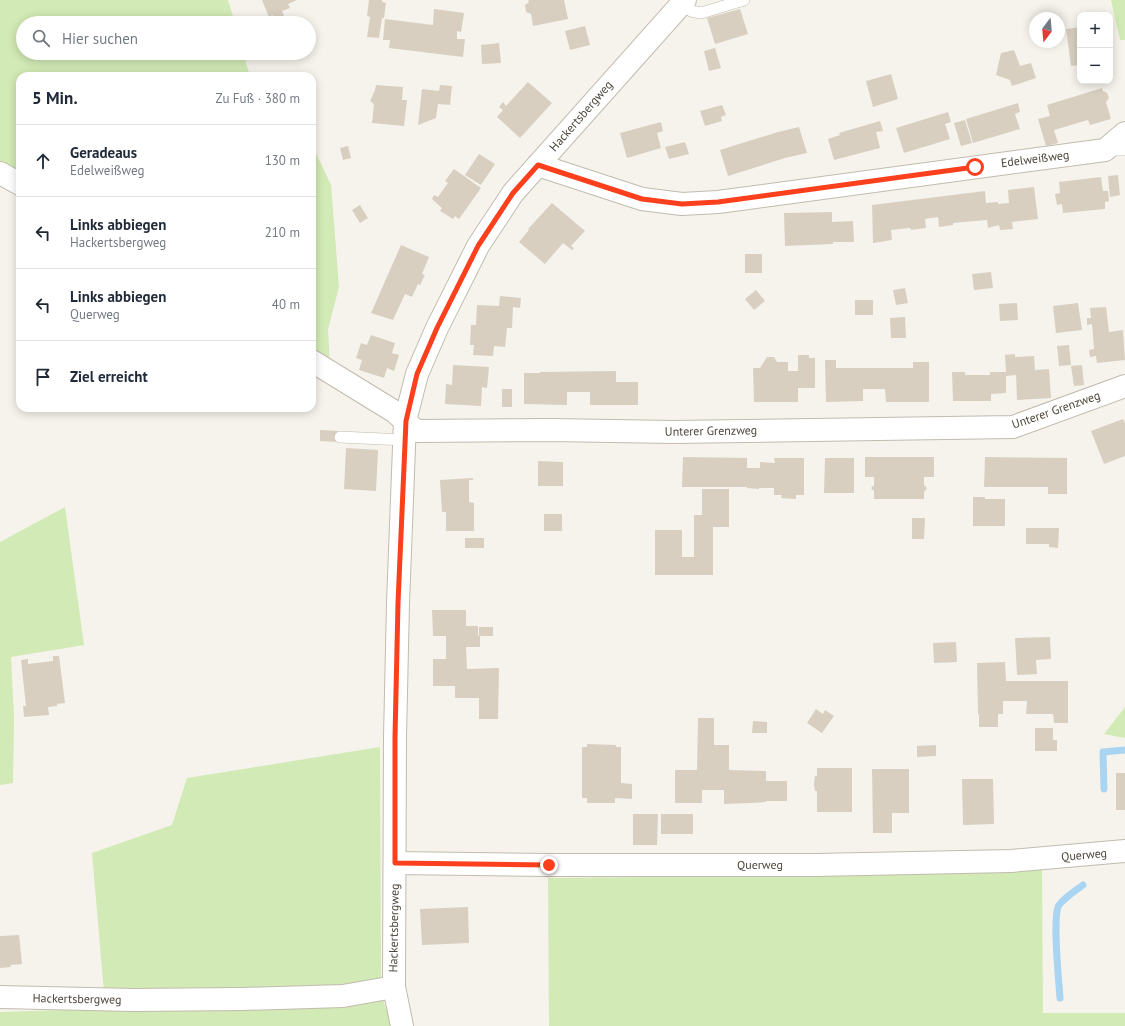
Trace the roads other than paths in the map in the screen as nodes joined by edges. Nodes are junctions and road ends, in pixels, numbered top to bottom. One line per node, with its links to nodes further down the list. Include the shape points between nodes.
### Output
1 (744, 0): 2 (lane, via 701,13 691,11)
2 (683, 1): 5 (street, Hackertsbergweg)
3 (1125, 133): 4 (street, Edelweißweg)
4 (1115, 150): 5 (street, Edelweißweg, via 718,202 682,204 642,199)
5 (538, 165): 10 (street, Hackertsbergweg, via 513,193 478,246 417,374)
6 (0, 173): 7 (street)
7 (16, 182)
8 (316, 364): 10 (street, Unterer Grenzweg, via 395,412)
9 (1125, 386): 10 (street, Unterer Grenzweg, via 1013,427 674,432)
10 (405, 430): 11 (lane); 13 (street, Hackertsbergweg, via 398,603)
11 (340, 437)
12 (1125, 851): 13 (street, Querweg, via 1011,861 815,865)
13 (395, 863): 14 (street, Hackertsbergweg)
14 (394, 987): 15 (street, Hackertsbergweg, via 343,996 242,999); 16 (street, Hackertsbergweg)
15 (0, 998)
16 (402, 1026)

